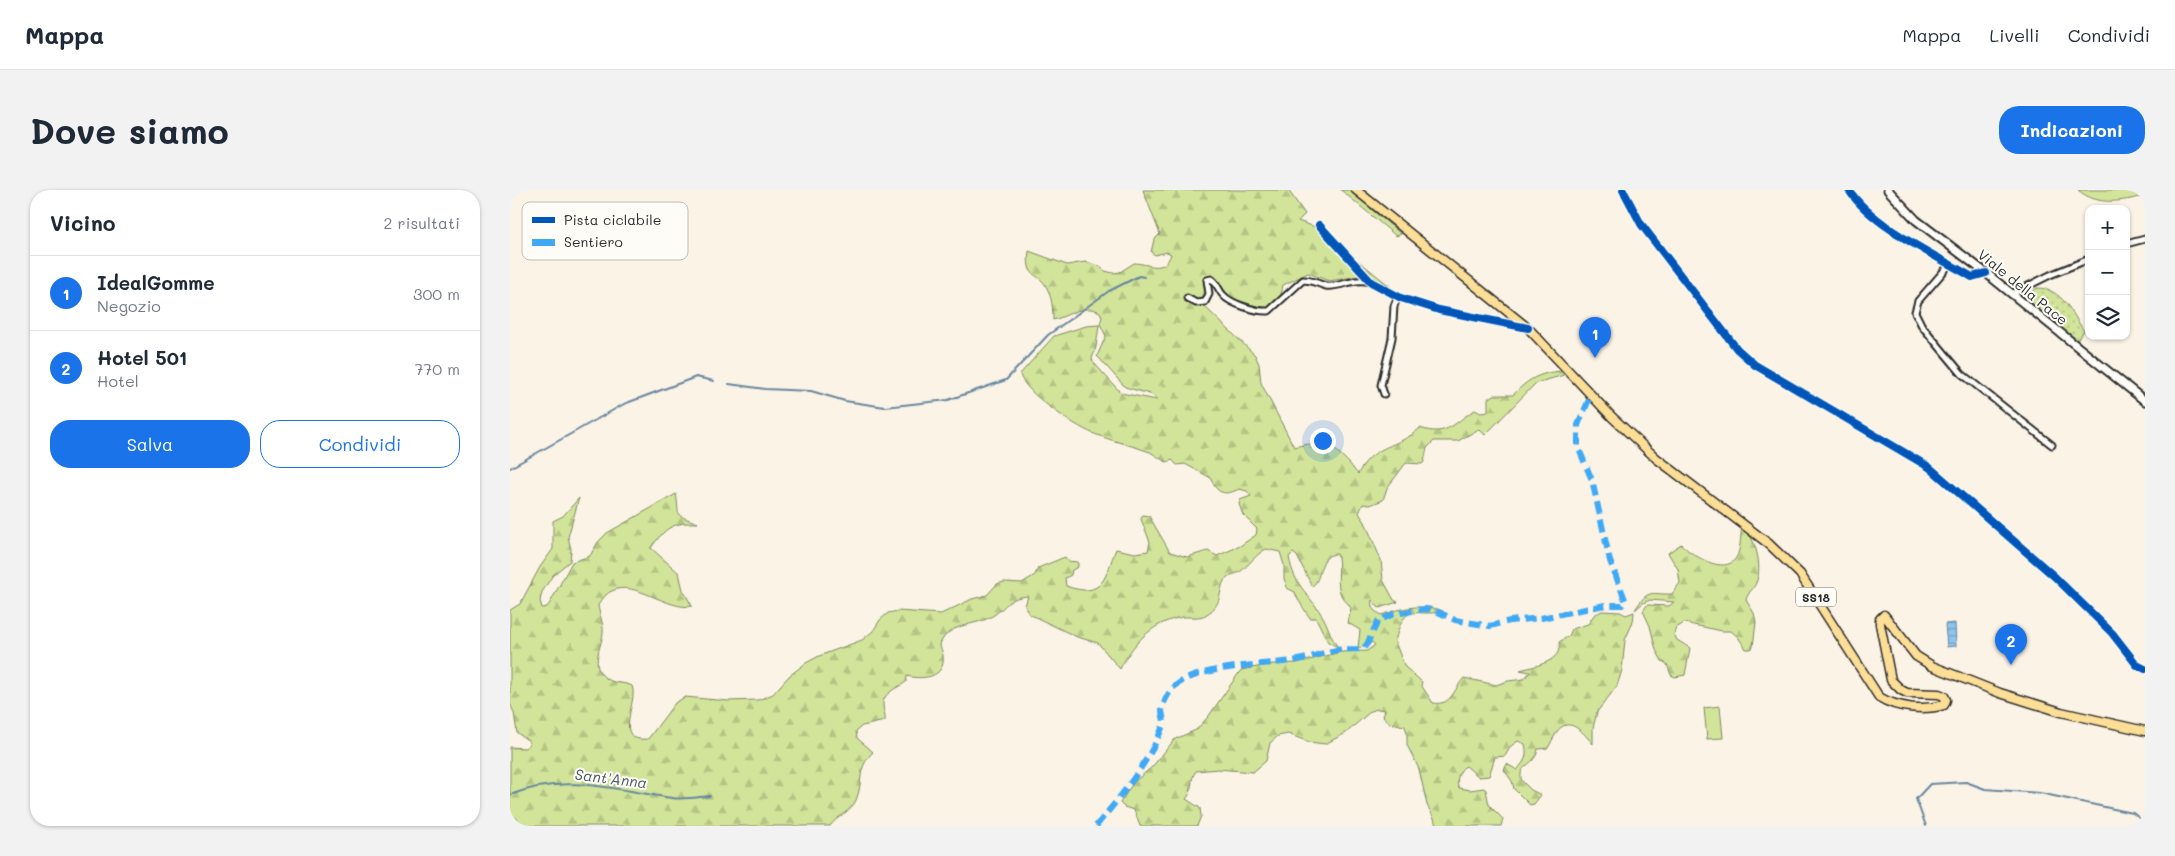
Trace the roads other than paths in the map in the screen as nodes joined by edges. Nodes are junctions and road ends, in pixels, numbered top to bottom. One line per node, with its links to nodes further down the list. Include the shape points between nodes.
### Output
1 (1356, 190): 15 (main road, SS18)
2 (1623, 190): 19 (street, via 1641,224 1737,349 1754,365 1929,467 2055,577)
3 (1849, 190): 9 (street, via 1881,223)
4 (1888, 190): 10 (main road, Viale della Pace, via 1916,220)
5 (1319, 225): 11 (street)
6 (2145, 239): 7 (street)
7 (2130, 243)
8 (2085, 261): 12 (street)
9 (1950, 264): 10 (street, via 1972,277); 18 (street, via 1918,301 1916,312 1922,326 1962,374)
10 (1986, 273): 12 (main road, Viale della Pace)
11 (1371, 282): 13 (street); 14 (street, via 1353,280 1327,286 1303,280 1268,311 1233,302 1223,296 1211,279 1207,280 1209,294 1204,302 1200,304)
12 (2012, 294): 17 (main road, Viale della Pace)
13 (1398, 296): 15 (street, via 1439,310); 16 (street, via 1381,385)
14 (1187, 298)
15 (1528, 328): 20 (main road, SS18, via 1612,417 1656,458 1769,544 1800,574 1879,697 1898,706 1934,707 1944,705 1946,700 1939,694 1904,692 1891,680 1880,624 1884,615 1916,656 1932,666 2052,710)
16 (1384, 394)
17 (2145, 401)
18 (2052, 445)
19 (2145, 669)
20 (2145, 731)

